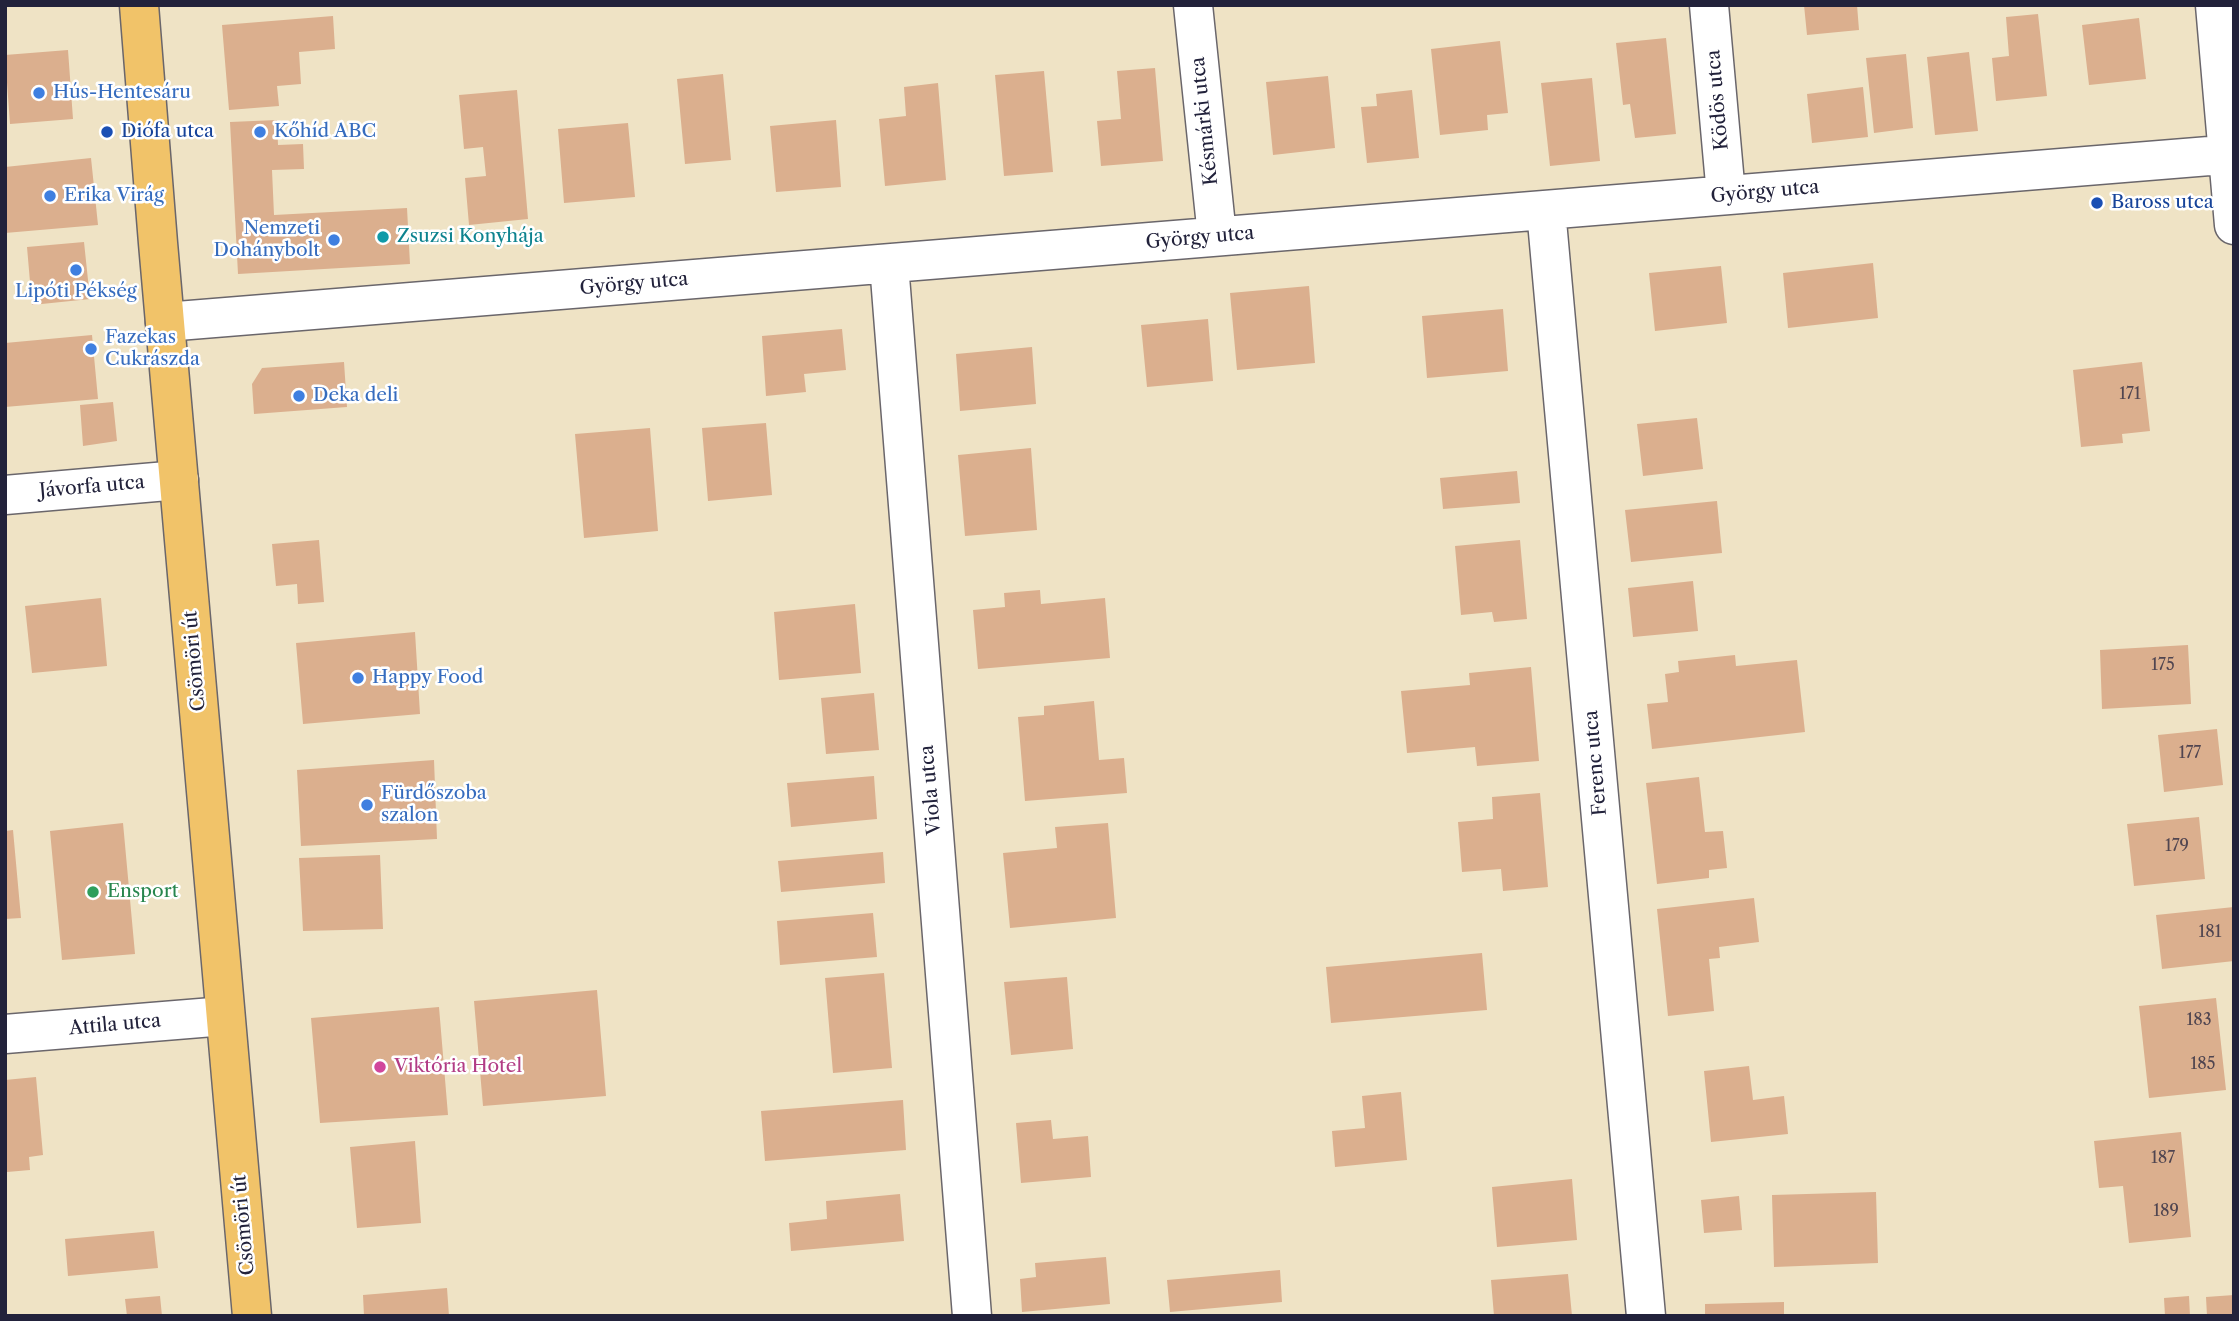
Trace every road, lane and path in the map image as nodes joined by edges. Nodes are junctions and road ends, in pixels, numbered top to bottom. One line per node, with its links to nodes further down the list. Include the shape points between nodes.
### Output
1 (139, 5): 11 (main road, Csömöri út)
2 (1193, 5): 9 (street, Késmárki utca)
3 (1709, 5): 6 (street, Ködös utca)
4 (2215, 5): 5 (street)
5 (2231, 154): 6 (street, György utca); 8 (street)
6 (1726, 195): 7 (street, György utca)
7 (1546, 210): 9 (street, György utca); 18 (street, Ferenc utca)
8 (2234, 225)
9 (1217, 236): 10 (street, György utca)
10 (889, 264): 11 (street, György utca); 17 (street, Viola utca)
11 (165, 322): 12 (main road, Csömöri út)
12 (179, 480): 13 (street, Jávorfa utca); 14 (main road, Csömöri út)
13 (5, 495)
14 (226, 1016): 15 (street, Attila utca); 16 (main road, Csömöri út)
15 (5, 1034)
16 (252, 1316)
17 (972, 1316)
18 (1646, 1316)

